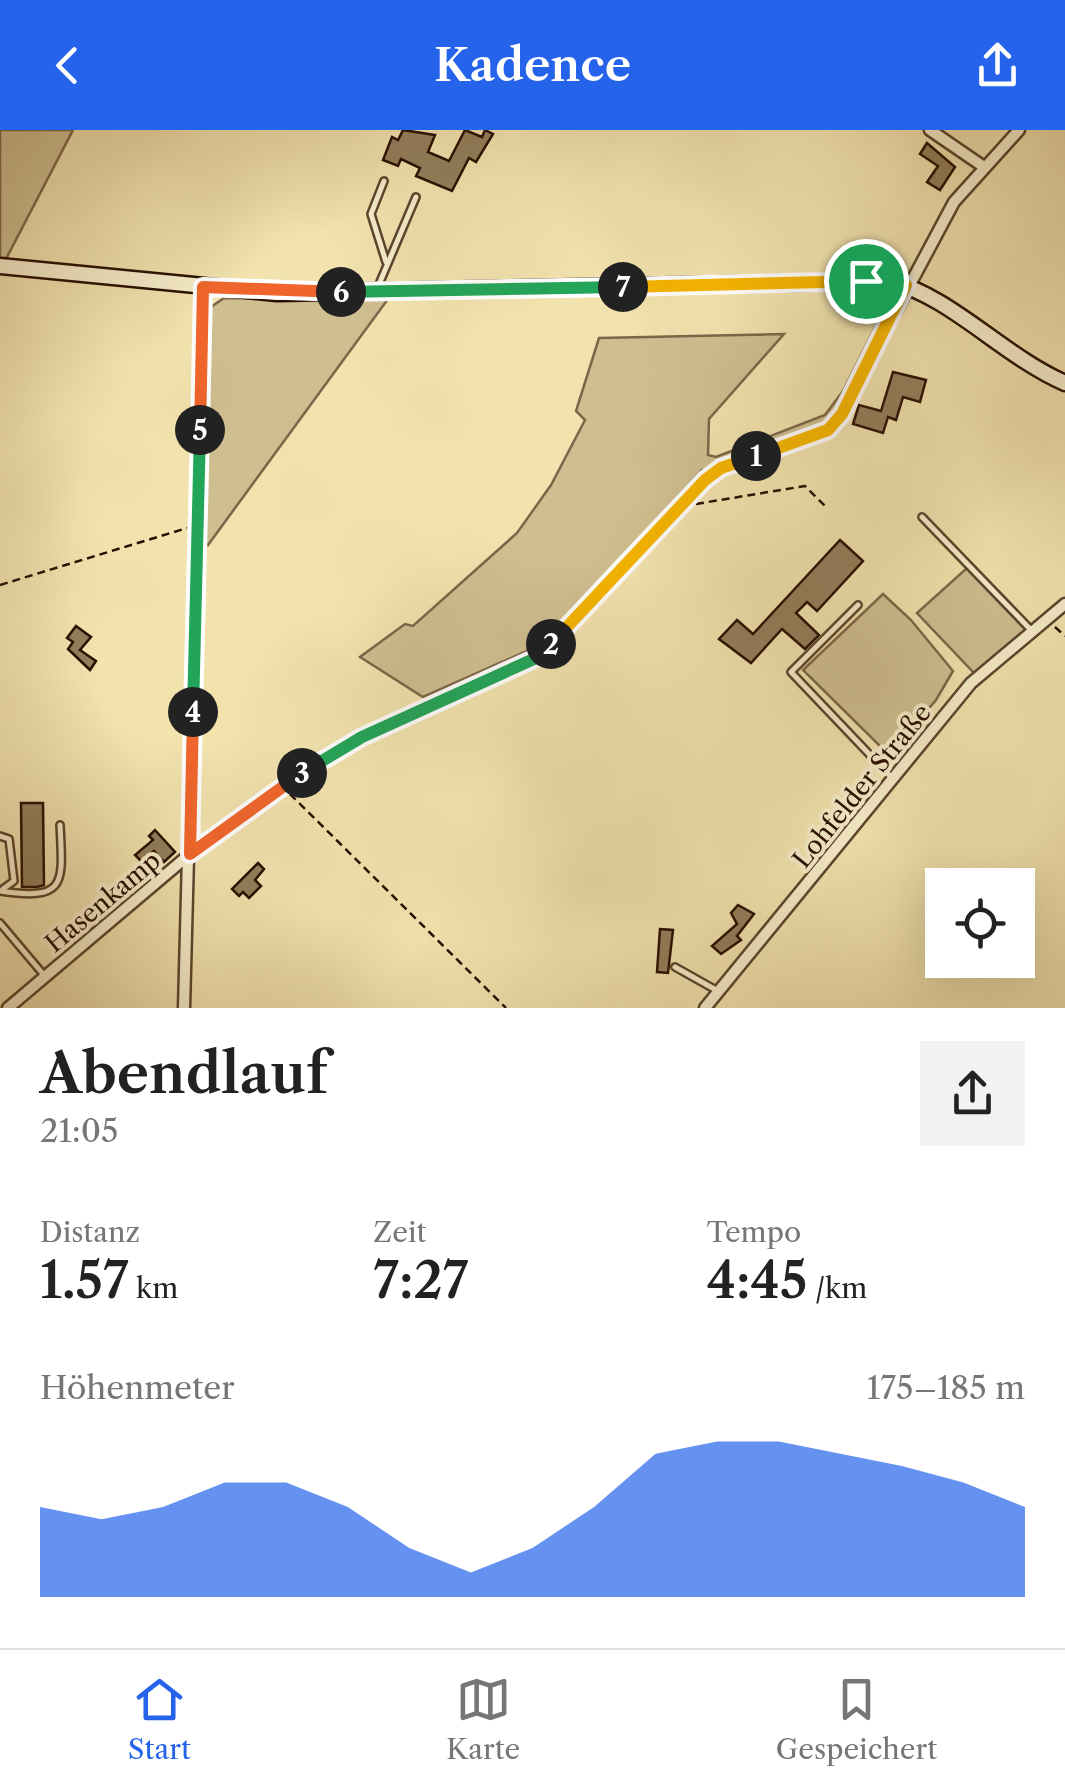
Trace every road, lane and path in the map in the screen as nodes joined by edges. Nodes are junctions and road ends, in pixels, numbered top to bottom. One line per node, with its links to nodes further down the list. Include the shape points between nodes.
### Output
1 (930, 130): 3 (street)
2 (1019, 130): 3 (street, Hasenkamp)
3 (984, 167): 8 (street, Hasenkamp, via 954,202)
4 (384, 181): 6 (lane, via 371,214)
5 (416, 197): 6 (lane)
6 (387, 265): 10 (lane)
7 (0, 266): 9 (main road)
8 (906, 285): 10 (main road); 11 (main road); 12 (street, Hasenkamp, via 835,424 721,468)
9 (203, 287): 10 (main road); 15 (street)
10 (376, 292)
11 (1065, 383)
12 (684, 502): 13 (path, via 805,486); 23 (street, Hasenkamp, via 536,658 362,737)
13 (824, 506)
14 (922, 517): 20 (lane)
15 (198, 524): 16 (path); 26 (street)
16 (0, 585)
17 (1065, 604): 19 (street, Lohfelder Straße)
18 (858, 605): 22 (lane, via 791,672)
19 (1047, 618): 20 (street, Lohfelder Straße); 21 (path)
20 (1032, 631): 22 (street, Lohfelder Straße, via 971,682)
21 (1065, 636)
22 (894, 779): 31 (street, Lohfelder Straße)
23 (281, 788): 26 (street, Hasenkamp); 34 (path)
24 (60, 824): 27 (lane, via 62,872 48,893)
25 (0, 836): 27 (lane, via 10,839 14,855 14,881)
26 (190, 854): 30 (street, Hasenkamp); 33 (street)
27 (0, 890)
28 (0, 923): 30 (lane)
29 (675, 967): 31 (lane)
30 (45, 977): 32 (street, Hasenkamp)
31 (719, 992): 35 (street, Lohfelder Straße)
32 (8, 1008)
33 (184, 1008)
34 (506, 1008)
35 (705, 1008)

